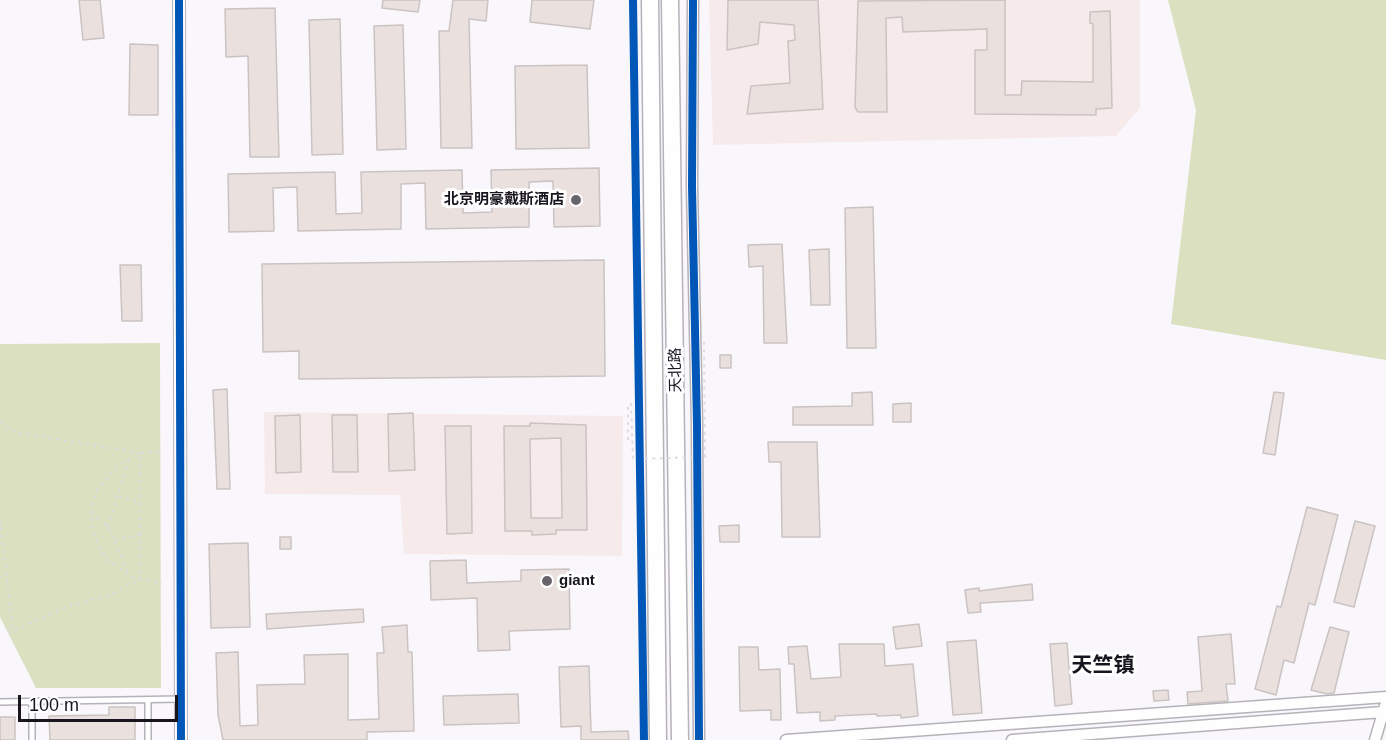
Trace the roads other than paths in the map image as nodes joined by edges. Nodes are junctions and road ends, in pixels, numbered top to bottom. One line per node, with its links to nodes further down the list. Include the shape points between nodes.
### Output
1 (179, 0): 6 (street)
2 (650, 0): 14 (main road, 天北路)
3 (670, 0): 15 (main road, 天北路)
4 (693, 0): 16 (street)
5 (1386, 697): 17 (street)
6 (181, 699): 7 (lane); 13 (street)
7 (147, 700): 9 (lane); 12 (lane)
8 (0, 702): 9 (lane)
9 (32, 702): 11 (lane)
10 (1385, 708): 18 (street); 19 (street)
11 (32, 740)
12 (148, 740)
13 (181, 740)
14 (658, 740)
15 (680, 740)
16 (699, 740)
17 (786, 740)
18 (1012, 740)
19 (1375, 740)

